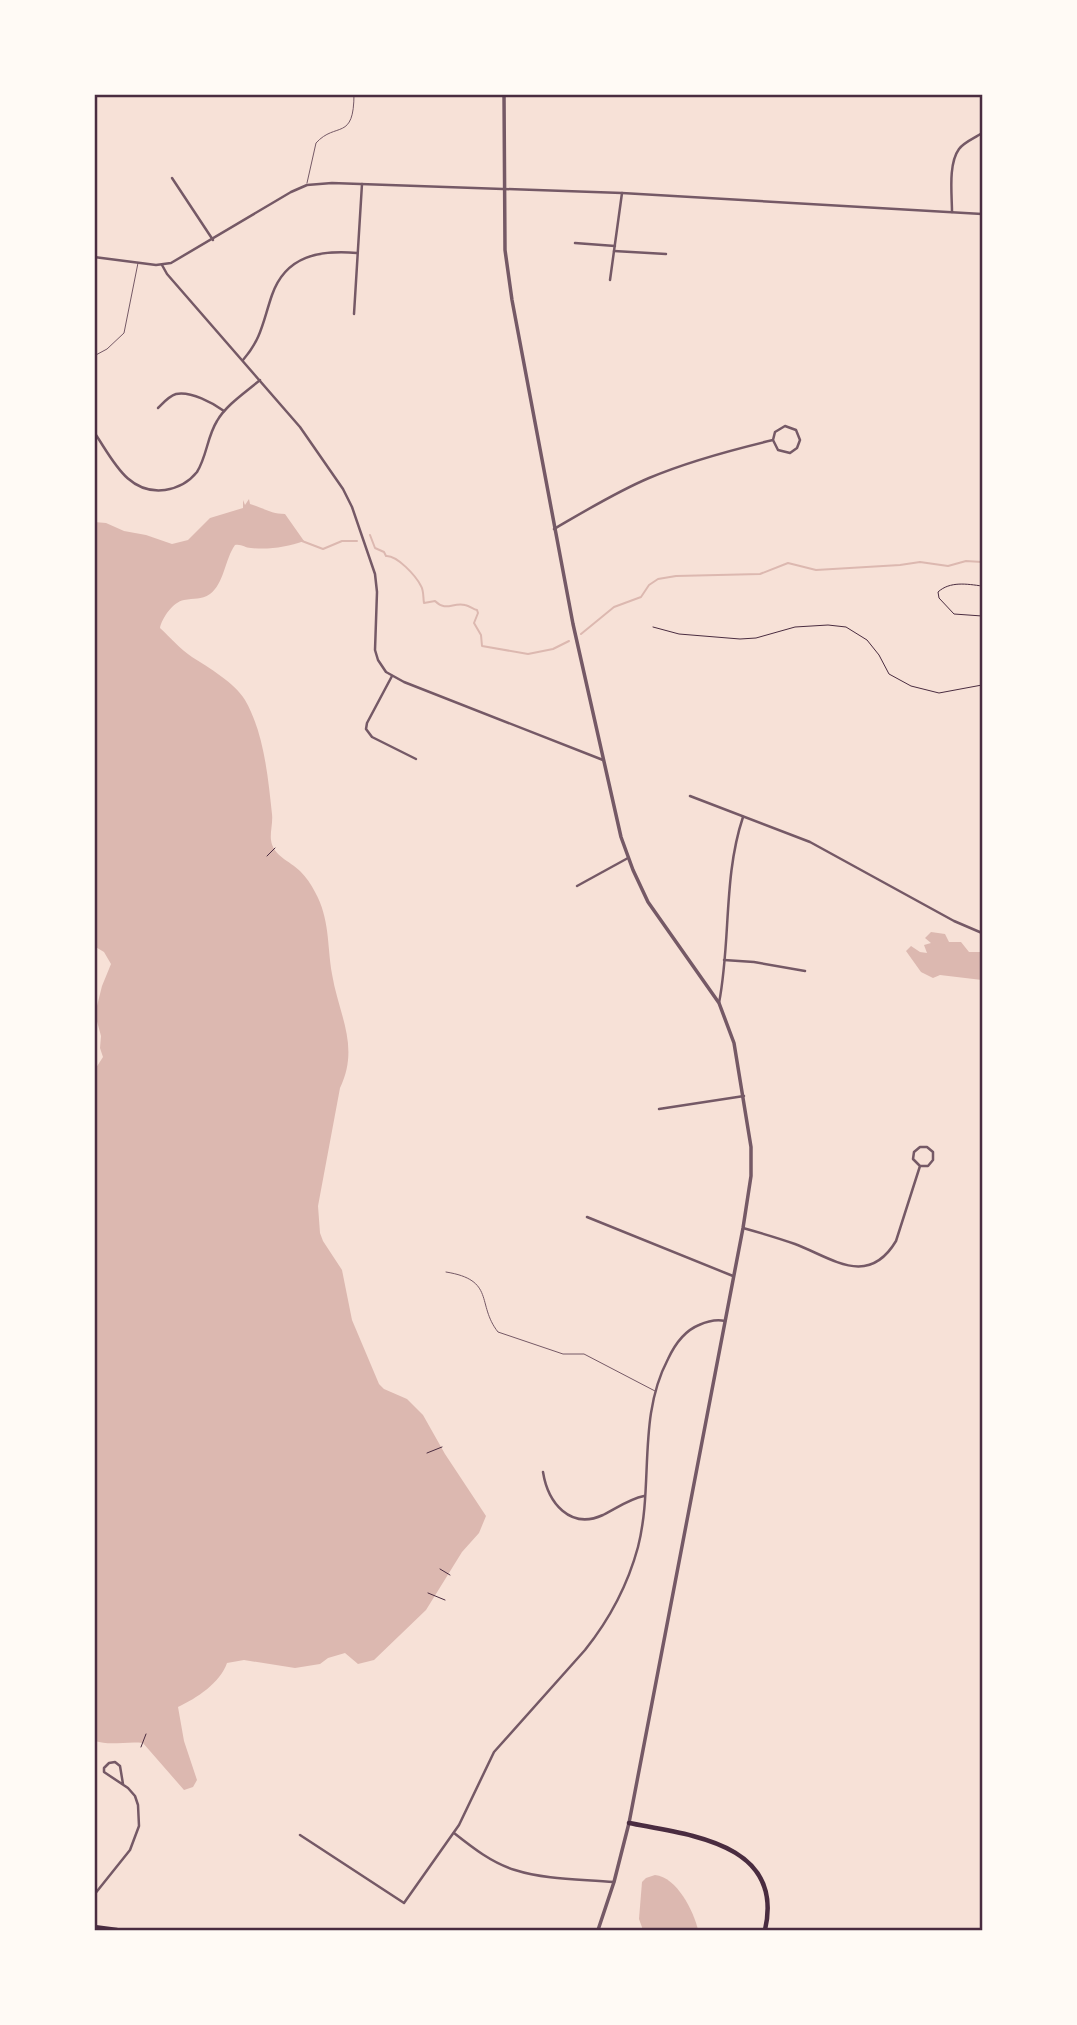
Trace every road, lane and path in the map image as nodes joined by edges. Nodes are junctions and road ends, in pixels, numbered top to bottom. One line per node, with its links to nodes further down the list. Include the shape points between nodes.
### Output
1 (354, 94): 6 (lane, via 348,124 316,144)
2 (504, 94): 7 (street)
3 (982, 133): 9 (street, via 957,153)
4 (172, 178): 11 (street)
5 (362, 184): 6 (street); 7 (street); 14 (street)
6 (307, 186): 11 (street)
7 (504, 188): 8 (street); 28 (street, via 509,284)
8 (622, 193): 9 (street); 13 (street)
9 (952, 212): 10 (street)
10 (982, 214)
11 (213, 240): 18 (street)
12 (575, 243): 13 (street)
13 (615, 249): 15 (street); 19 (street)
14 (357, 253): 20 (street); 22 (street, via 318,253 286,272 274,289 260,335)
15 (666, 254)
16 (94, 257): 17 (street)
17 (138, 262): 18 (street); 21 (lane, via 124,333)
18 (162, 265): 22 (street)
19 (610, 279)
20 (354, 314)
21 (94, 356)
22 (243, 360): 23 (street)
23 (260, 380): 25 (street); 32 (street, via 312,443 348,499 375,574 376,655)
24 (158, 408): 25 (street, via 178,394)
25 (224, 411): 26 (street, via 197,471 181,485 165,490 146,490 131,482)
26 (94, 432)
27 (773, 440): 27 (street, via 775,432 785,426 796,430 800,440 796,450 786,453 776,449); 28 (street, via 664,472)
28 (554, 529): 35 (street)
29 (982, 586): 30 (path, via 945,586 938,592 954,614)
30 (982, 616)
31 (653, 627): 33 (path, via 740,639 795,626 846,627 867,640 889,674 911,686 939,693)
32 (392, 676): 34 (street, via 366,729 372,737); 35 (street)
33 (982, 685)
34 (416, 759)
35 (603, 760): 40 (street)
36 (690, 796): 37 (street)
37 (743, 817): 42 (street, via 810,842); 43 (street, via 727,908)
38 (275, 848): 39 (path)
39 (267, 856)
40 (628, 858): 41 (street); 45 (street, via 652,907)
41 (577, 886)
42 (982, 933)
43 (724, 960): 44 (street); 45 (street)
44 (805, 971)
45 (719, 1003): 46 (street, via 732,1034)
46 (744, 1096): 47 (street); 50 (street, via 751,1176)
47 (659, 1109)
48 (920, 1166): 48 (street, via 933,1160 927,1147 917,1148 913,1154); 50 (street, via 896,1241 871,1264 842,1265)
49 (587, 1217): 52 (street)
50 (743, 1228): 52 (street)
51 (446, 1272): 54 (lane, via 468,1278 480,1288 498,1332 563,1354 584,1354)
52 (733, 1276): 53 (street)
53 (725, 1321): 54 (street, via 705,1322 680,1338); 66 (street)
54 (654, 1391): 58 (street)
55 (442, 1447): 56 (path)
56 (427, 1453)
57 (543, 1472): 58 (street, via 554,1503 575,1519 594,1518)
58 (644, 1496): 67 (street, via 636,1555 612,1610 592,1642 494,1752)
59 (440, 1569): 60 (path)
60 (450, 1575)
61 (428, 1593): 62 (path)
62 (445, 1600)
63 (146, 1734): 64 (path)
64 (141, 1747)
65 (123, 1784): 65 (street, via 104,1772 108,1763 120,1766); 70 (street, via 138,1802 138,1832 130,1850)
66 (629, 1823): 69 (street); 74 (highway, via 709,1840 741,1855 763,1884 768,1905)
67 (454, 1833): 68 (street, via 404,1903); 69 (street, via 513,1870)
68 (300, 1835)
69 (614, 1882): 73 (street)
70 (94, 1895)
71 (94, 1927): 72 (highway)
72 (117, 1930)
73 (598, 1930)
74 (765, 1930)

